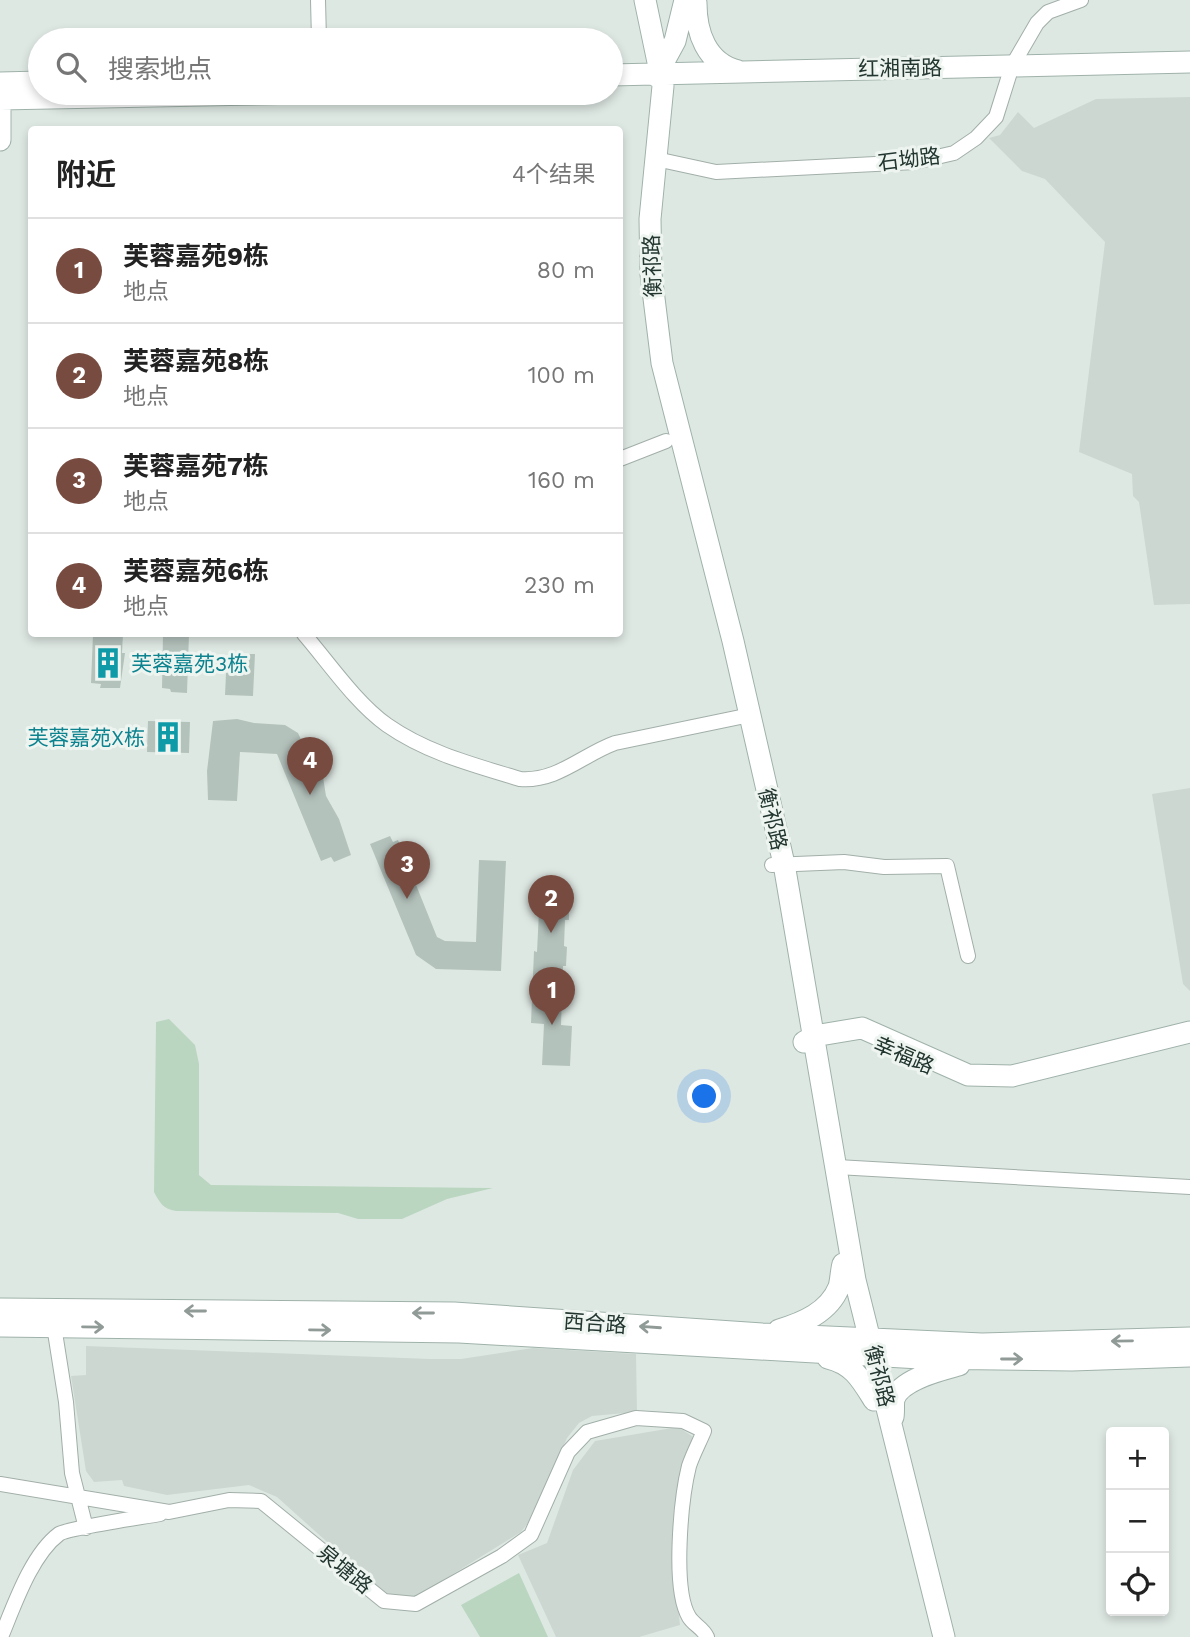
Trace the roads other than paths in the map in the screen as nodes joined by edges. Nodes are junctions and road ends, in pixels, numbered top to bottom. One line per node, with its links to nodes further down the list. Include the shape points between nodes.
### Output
1 (318, 0): 6 (street)
2 (639, 0): 12 (main road, 衡祁路)
3 (645, 0): 12 (main road, 衡祁路)
4 (1081, 0): 9 (street, 石坳路, via 1048,12 1037,23)
5 (692, 1): 8 (main road, via 697,29 707,49 723,65); 12 (main road)
6 (319, 28)
7 (1190, 62): 9 (main road, 红湘南路)
8 (744, 72): 9 (main road, 红湘南路); 12 (main road, 红湘南路)
9 (1009, 72): 11 (main road, 红湘南路); 12 (main road, 红湘南路); 19 (street, 石坳路, via 996,117 954,153 915,162 716,172)
10 (623, 76): 12 (main road, 红湘南路)
11 (1190, 76)
12 (659, 77): 15 (main road, 红湘南路); 19 (main road, 衡祁路); 20 (main road, 衡祁路, via 638,219 638,274 648,365)
13 (28, 82): 14 (main road)
14 (0, 83): 17 (main road)
15 (623, 84)
16 (28, 98): 17 (main road)
17 (0, 99): 18 (main road)
18 (0, 140)
19 (656, 159): 23 (main road, 衡祁路, via 651,274 662,363)
20 (666, 441): 21 (street); 23 (main road, 衡祁路)
21 (623, 458)
22 (307, 637): 23 (street, via 386,724 431,751 520,779 566,771 615,743)
23 (745, 716): 24 (main road, 衡祁路)
24 (778, 865): 25 (street, via 947,866); 28 (main road, 衡祁路)
25 (968, 956)
26 (1190, 1032): 28 (main road, 幸福路, via 1012,1076 968,1075 862,1028)
27 (1190, 1039): 28 (main road, 幸福路, via 1011,1083 966,1082 861,1036)
28 (812, 1040): 29 (main road, 衡祁路); 31 (main road, 衡祁路)
29 (836, 1167): 30 (street); 31 (main road, 衡祁路)
30 (1190, 1186)
31 (849, 1272): 35 (main road, via 814,1316); 37 (main road, via 874,1324); 38 (main road, 衡祁路)
32 (0, 1309): 35 (main road, 西合路, one-way to 32, via 454,1313)
33 (0, 1326): 34 (main road, 西合路)
34 (54, 1326): 39 (main road, 西合路, one-way to 39, via 459,1332); 45 (street)
35 (762, 1334): 38 (main road, 西合路)
36 (1190, 1338): 37 (main road, 西合路, one-way to 37)
37 (920, 1341): 38 (main road, 西合路)
38 (867, 1347): 39 (main road, 西合路); 41 (main road, 西合路); 42 (main road, 衡祁路); 43 (main road, 衡祁路)
39 (803, 1352): 42 (main road, via 843,1362 858,1374)
40 (1190, 1356): 41 (main road, 西合路, one-way to 40)
41 (982, 1359): 43 (main road, via 939,1370 901,1389 894,1399)
42 (874, 1400): 50 (main road, 衡祁路)
43 (893, 1426): 51 (main road, 衡祁路)
44 (0, 1484): 45 (street, 泉塘路)
45 (78, 1497): 46 (street, 泉塘路); 47 (street)
46 (169, 1512): 47 (street); 49 (street, 泉塘路, via 229,1500 261,1501 384,1601 416,1604 531,1535 568,1452 587,1432 636,1418 683,1421 704,1431 685,1484 679,1542 689,1617)
47 (86, 1528): 48 (street, via 61,1533 40,1554)
48 (1, 1637)
49 (707, 1637)
50 (930, 1637)
51 (944, 1637)

